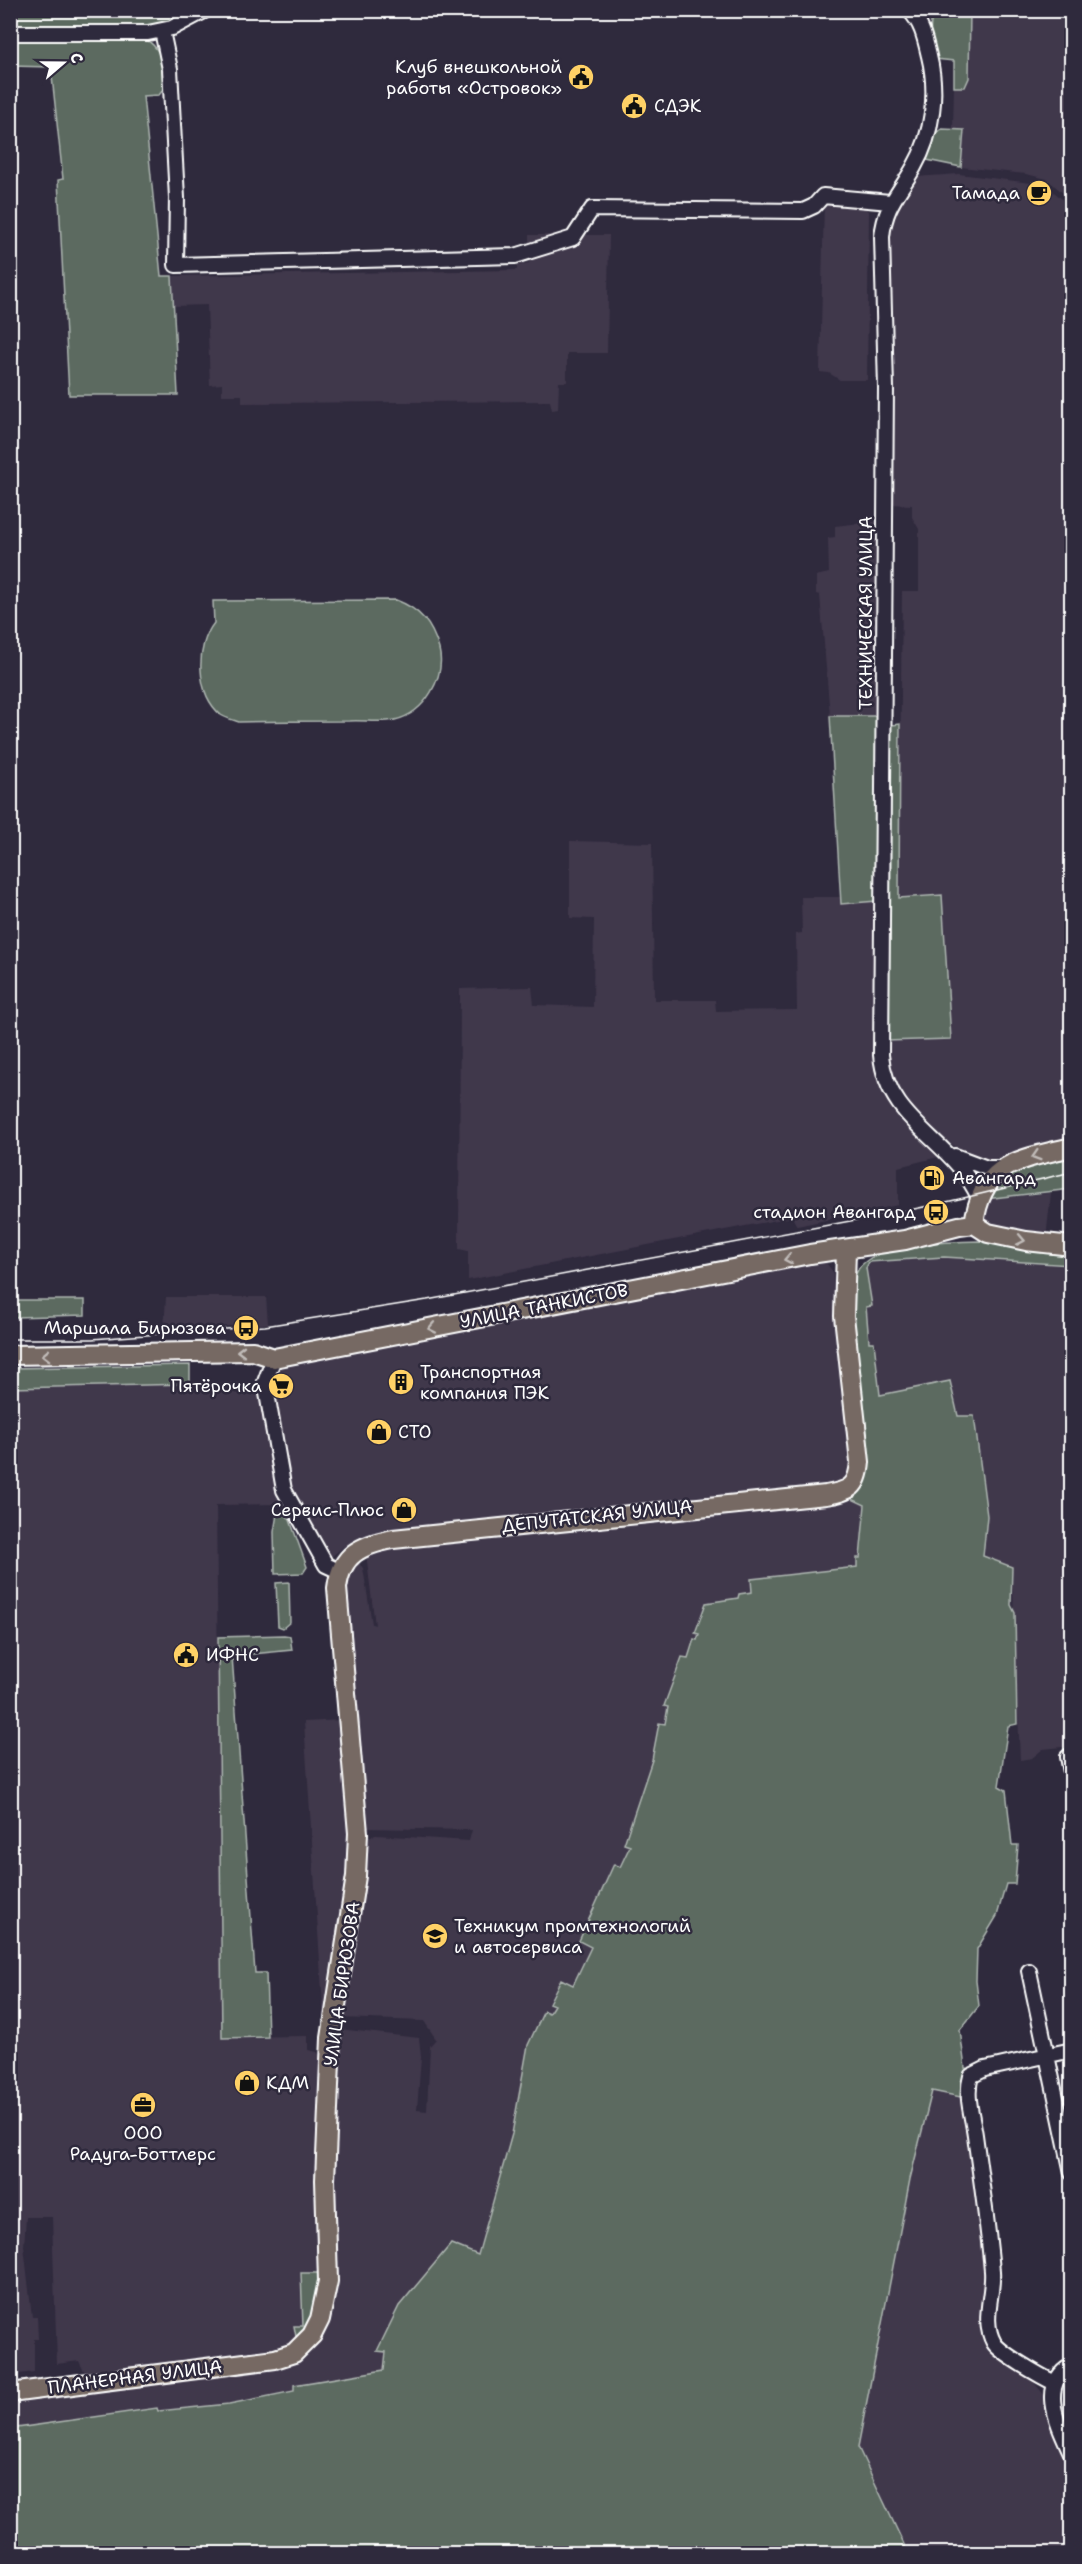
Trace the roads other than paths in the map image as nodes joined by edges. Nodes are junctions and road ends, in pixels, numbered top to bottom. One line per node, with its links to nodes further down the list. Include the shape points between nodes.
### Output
1 (206, 10): 3 (street)
2 (909, 10): 5 (street, ТЕХНИЧЕСКАЯ УЛИЦА, via 924,36 932,69 933,103 916,165)
3 (162, 31): 4 (street); 5 (street, via 170,69 177,198 176,265 515,256 573,238 592,209 803,211 824,196)
4 (10, 33)
5 (890, 202): 7 (street, ТЕХНИЧЕСКАЯ УЛИЦА, via 882,237 886,388 881,1055 883,1074 895,1101)
6 (1071, 1147): 8 (main road, one-way to 8)
7 (947, 1153): 8 (street, via 987,1168); 9 (street, ТЕХНИЧЕСКАЯ УЛИЦА, via 972,1181)
8 (1002, 1168): 9 (main road, via 987,1182)
9 (979, 1198): 10 (main road)
10 (974, 1224): 11 (main road, one-way to 11, via 988,1233); 12 (main road, УЛИЦА ТАНКИСТОВ)
11 (1071, 1246)
12 (846, 1250): 14 (main road, УЛИЦА ТАНКИСТОВ, one-way to 14); 15 (main road, ДЕПУТАТСКАЯ УЛИЦА, via 844,1316 860,1462 855,1483 840,1492 381,1541 357,1551)
13 (10, 1355): 14 (main road, УЛИЦА ТАНКИСТОВ, one-way to 13, via 243,1351)
14 (274, 1358): 15 (street, via 265,1382 284,1490 326,1565)
15 (339, 1571): 22 (main road, УЛИЦА БИРЮЗОВА, via 337,1588 358,1833 356,1876 331,2038 325,2180 328,2281 321,2319 312,2334 294,2353)
16 (1070, 1756): 17 (street)
17 (1071, 1777)
18 (1029, 1971): 20 (street)
19 (1071, 2050): 20 (street)
20 (1048, 2055): 21 (street); 24 (street, via 985,2069 971,2076 967,2090 992,2274 988,2310 991,2335 999,2348)
21 (1071, 2173)
22 (260, 2361): 25 (main road, ПЛАНЕРНАЯ УЛИЦА)
23 (1071, 2366): 24 (street)
24 (1055, 2383): 26 (street, via 1055,2415)
25 (10, 2392)
26 (1071, 2455)

